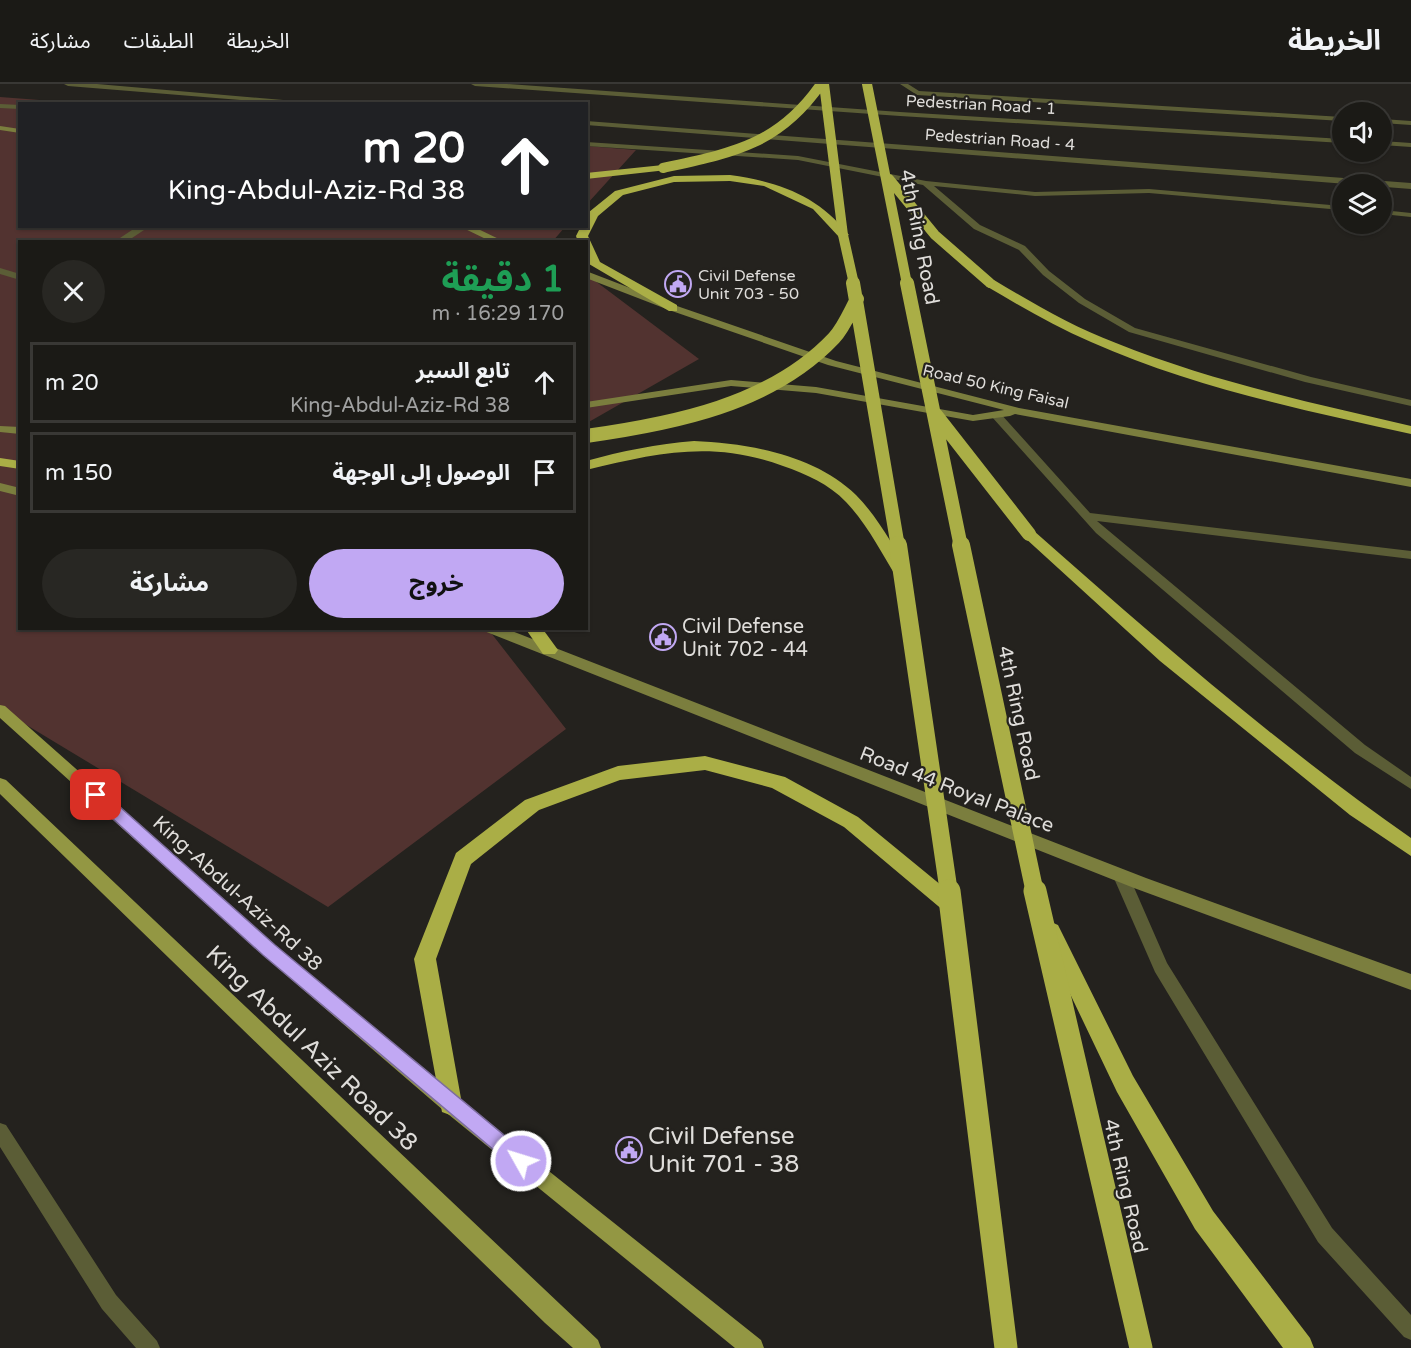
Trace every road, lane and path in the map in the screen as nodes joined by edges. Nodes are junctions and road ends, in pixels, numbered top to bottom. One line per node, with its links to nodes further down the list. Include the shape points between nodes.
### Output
1 (68, 84): 6 (street)
2 (475, 84): 15 (street, Pedestrian Road - 1)
3 (823, 84): 20 (highway, bridge, via 802,111 772,134 709,158 663,168); 29 (highway, bridge)
4 (867, 84): 19 (highway, 4th Ring Road, bridge)
5 (903, 84): 9 (lane, via 917,93)
6 (301, 102)
7 (0, 106): 8 (lane)
8 (18, 107)
9 (1332, 118)
10 (1392, 122): 12 (lane)
11 (588, 123): 22 (street, Pedestrian Road - 4)
12 (1411, 123)
13 (0, 128): 14 (main road)
14 (18, 131)
15 (1332, 140)
16 (588, 144): 21 (lane, via 798,158)
17 (1392, 144): 18 (street)
18 (1411, 145)
19 (884, 172): 42 (highway, 4th Ring Road, bridge); 46 (highway, bridge, via 914,214 956,256 990,283 1058,322 1173,369)
20 (588, 176)
21 (926, 183): 23 (lane, via 1035,194 1149,190); 40 (lane, via 977,227 1022,248 1082,301 1132,330 1310,380)
22 (1411, 186)
23 (1332, 207)
24 (1392, 213): 25 (lane)
25 (1411, 215)
26 (588, 224): 29 (highway, via 593,214 619,193 674,179 730,178 766,183 817,207)
27 (142, 228): 30 (street)
28 (468, 228): 31 (main road)
29 (843, 235): 38 (highway, bridge)
30 (122, 240)
31 (496, 240)
32 (588, 250): 39 (highway, via 595,264)
33 (0, 261): 34 (street)
34 (18, 266)
35 (0, 271): 37 (street)
36 (588, 275): 39 (main road, Road 50 King Faisal)
37 (18, 277)
38 (857, 298): 48 (highway, bridge, via 834,337 783,379 719,408); 57 (highway, bridge)
39 (672, 308): 43 (main road, Road 50 King Faisal, via 832,363)
40 (1411, 403)
41 (588, 405): 44 (main road, via 731,383 816,390 973,418)
42 (932, 411): 64 (highway, bridge, via 1029,534 1166,657 1357,810); 66 (highway, 4th Ring Road, bridge)
43 (1019, 411): 44 (main road); 52 (main road, Road 50 King Faisal)
44 (996, 415): 55 (lane)
45 (0, 429): 47 (main road)
46 (1411, 429)
47 (18, 430)
48 (588, 436)
49 (0, 462): 50 (highway)
50 (18, 465)
51 (588, 465): 57 (highway, via 642,449 712,444 771,455 826,478 856,504)
52 (1411, 483)
53 (0, 487): 54 (main road)
54 (18, 492)
55 (1086, 516): 56 (lane); 63 (lane, via 1360,749)
56 (1411, 555)
57 (903, 574): 67 (highway, bridge)
58 (494, 630): 60 (main road, Road 44 Royal Palace)
59 (534, 630): 60 (highway)
60 (549, 650): 65 (main road, Road 44 Royal Palace)
61 (0, 710): 69 (main road, King-Abdul-Aziz-Rd 38, via 269,950)
62 (0, 784): 73 (main road, King Abdul Aziz Road 38)
63 (1411, 784)
64 (1411, 848)
65 (1121, 876): 68 (main road, Road 44 Royal Palace); 71 (lane, via 1161,967 1325,1235)
66 (1036, 898): 76 (highway, 4th Ring Road, bridge); 77 (highway, bridge, via 1125,1084 1204,1220)
67 (951, 905): 69 (highway, via 851,822 778,782 705,764 618,773 532,805 464,859 425,959); 75 (highway, bridge)
68 (1411, 982)
69 (450, 1104): 74 (main road, King-Abdul-Aziz-Rd 38)
70 (0, 1131): 72 (lane, via 109,1302)
71 (1411, 1330)
72 (150, 1348)
73 (590, 1348)
74 (753, 1348)
75 (1006, 1348)
76 (1141, 1348)
77 (1300, 1348)

